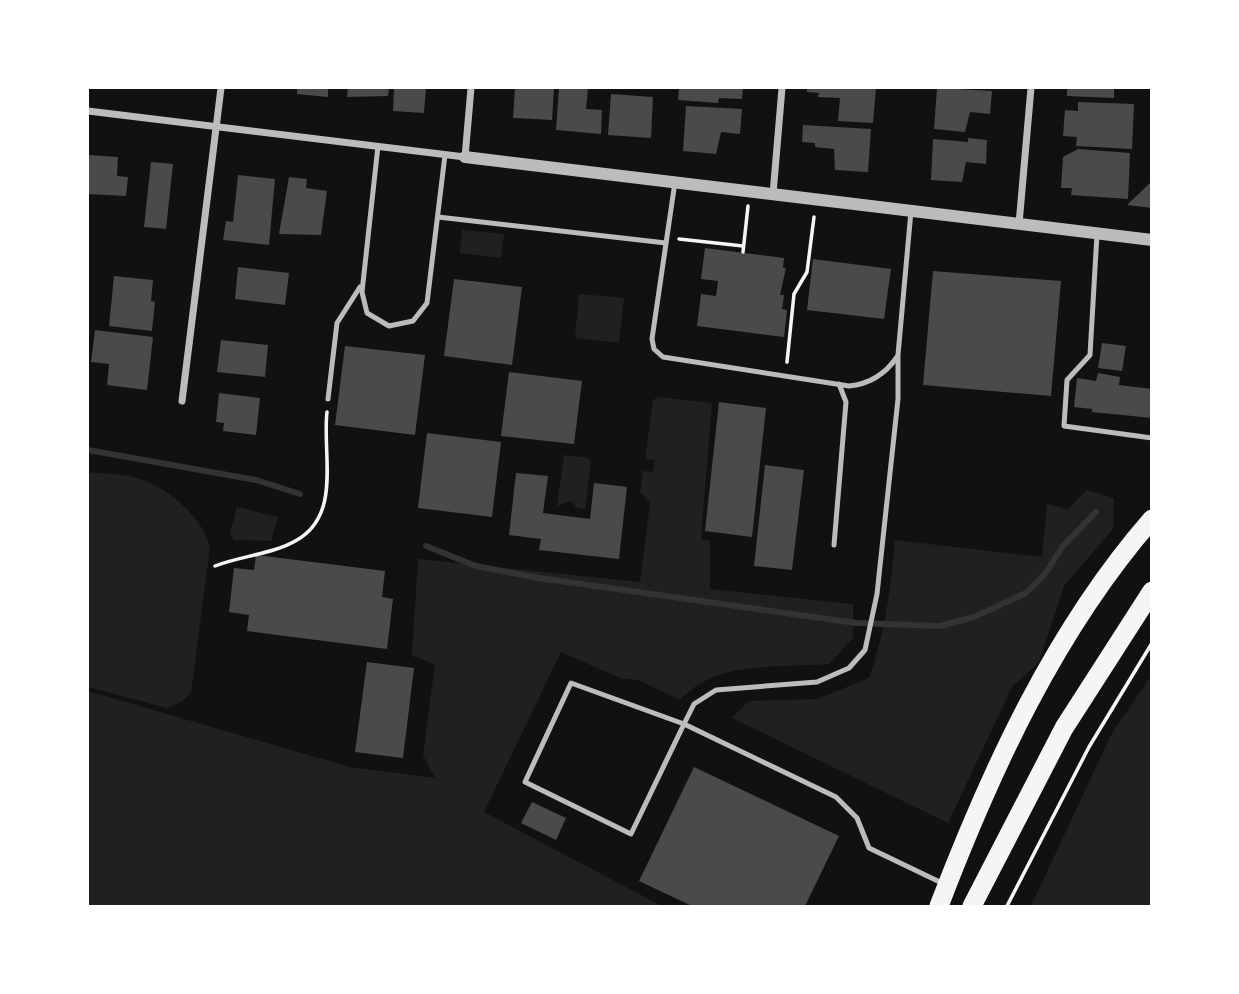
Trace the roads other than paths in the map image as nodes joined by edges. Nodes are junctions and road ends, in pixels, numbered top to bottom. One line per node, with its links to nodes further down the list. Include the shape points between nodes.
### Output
1 (221, 88): 6 (street)
2 (471, 88): 9 (street)
3 (782, 88): 11 (street)
4 (1031, 88): 14 (street)
5 (88, 111): 6 (street)
6 (216, 126): 7 (street); 22 (street)
7 (378, 146): 8 (street); 18 (lane)
8 (445, 155): 9 (street); 13 (lane)
9 (465, 157): 10 (street)
10 (675, 183): 11 (street); 16 (lane)
11 (773, 194): 12 (street)
12 (911, 211): 14 (street); 19 (lane)
13 (438, 217): 16 (lane); 18 (lane, via 427,303 414,321 389,326 373,320 364,306)
14 (1019, 224): 15 (street)
15 (1097, 234): 17 (street); 23 (lane, via 1090,355 1068,380 1064,426)
16 (666, 240): 20 (lane, via 654,349 675,361)
17 (1152, 240)
18 (362, 284): 21 (lane, via 337,323)
19 (898, 355): 20 (lane, via 869,382); 27 (lane, via 900,380 874,610 868,641 858,660 838,674 806,684 716,690 694,704)
20 (839, 384): 25 (lane, via 846,402)
21 (328, 399)
22 (182, 401)
23 (1152, 438)
24 (1152, 519): 28 (highway, via 1061,646 1020,722)
25 (834, 545)
26 (1152, 591): 30 (highway, via 1065,728)
27 (684, 724): 27 (lane, via 571,683 525,782 631,834); 28 (lane, via 836,797 858,818 869,848)
28 (947, 886): 29 (highway)
29 (939, 906)
30 (972, 906)

